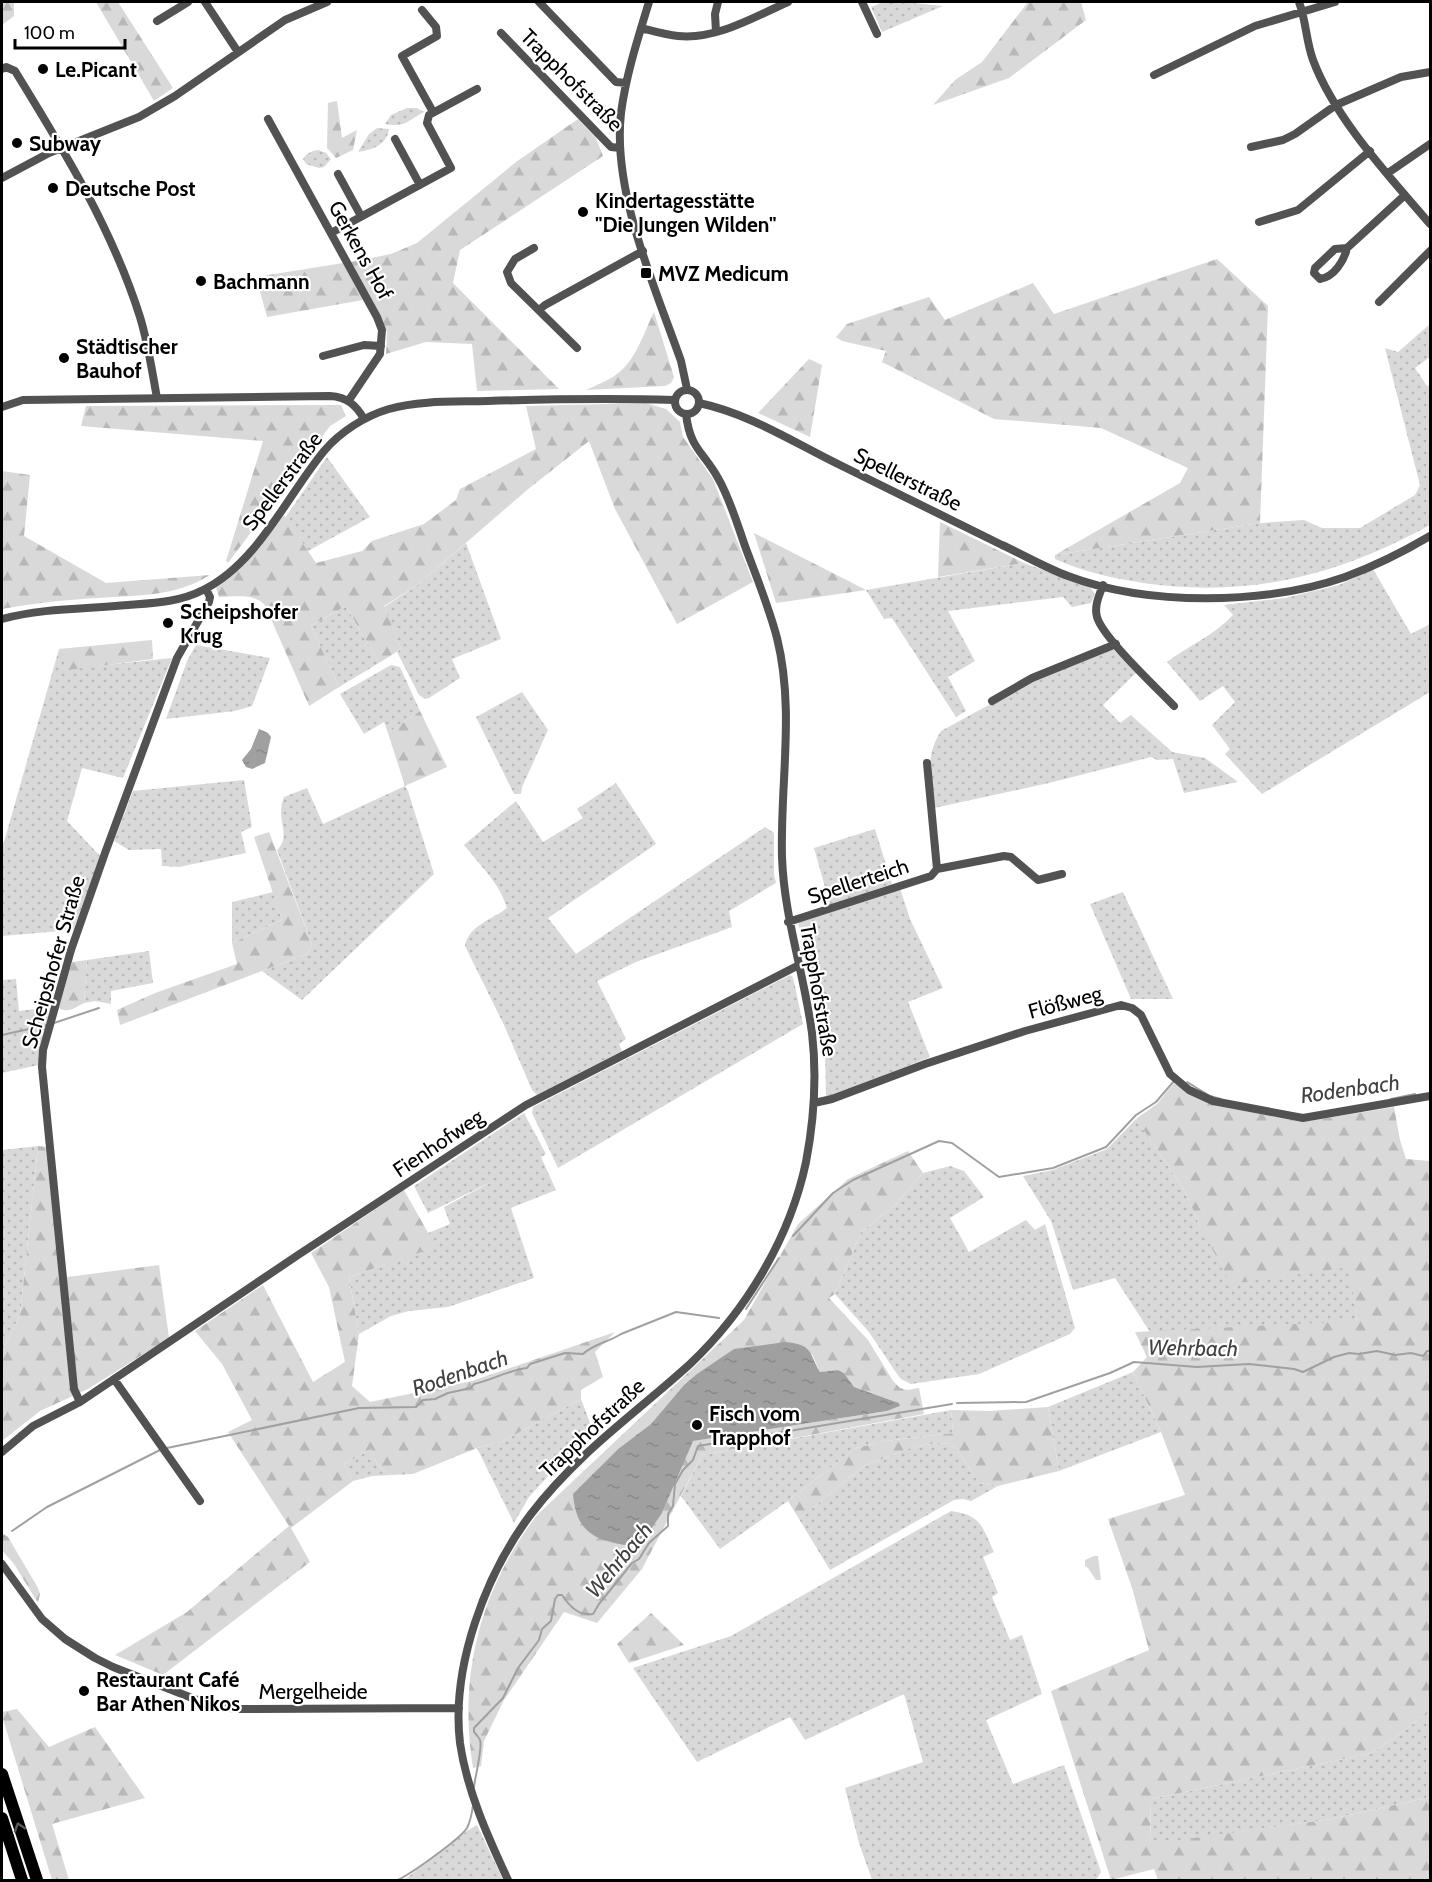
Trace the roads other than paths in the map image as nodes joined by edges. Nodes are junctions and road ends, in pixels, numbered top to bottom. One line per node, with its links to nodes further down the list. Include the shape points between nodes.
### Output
1 (188, 2): 14 (street)
2 (205, 2): 19 (street)
3 (327, 2): 11 (street)
4 (539, 2): 23 (street, Trapphofstraße, via 616,82)
5 (649, 2): 15 (street, Trapphofstraße)
6 (718, 2): 16 (street)
7 (788, 2): 16 (street)
8 (862, 2): 18 (street)
9 (1299, 2): 13 (street)
10 (1335, 2): 13 (street)
11 (308, 6): 19 (street)
12 (422, 10): 26 (street, via 436,27 437,36 402,56)
13 (1303, 11): 22 (street, via 1255,26); 25 (street, via 1313,59)
14 (157, 21)
15 (641, 28): 16 (street, via 679,36); 23 (street, Trapphofstraße)
16 (716, 32)
17 (501, 33): 32 (street, Trapphofstraße, via 611,147)
18 (877, 34)
19 (238, 51): 30 (street, via 153,110)
20 (2, 69): 30 (street, via 15,71)
21 (1431, 72): 25 (street, via 1401,77)
22 (1154, 75)
23 (626, 83): 32 (street, Trapphofstraße)
24 (477, 89): 26 (street)
25 (1335, 105): 31 (street, via 1295,134); 33 (street)
26 (433, 112): 37 (street, via 427,123 452,168)
27 (268, 119): 42 (street, Gerkens Hof)
28 (395, 139): 37 (street)
29 (1431, 144): 34 (street)
30 (62, 147): 36 (street); 53 (street, via 107,230 140,317)
31 (1251, 147)
32 (620, 148): 45 (street, Trapphofstraße, via 627,199)
33 (1370, 151): 34 (street); 40 (street, via 1298,210)
34 (1388, 173): 38 (street)
35 (338, 174): 39 (street)
36 (2, 178)
37 (420, 185): 39 (street)
38 (1406, 195): 41 (street); 44 (street)
39 (361, 216): 42 (street)
40 (1259, 222)
41 (1431, 224)
42 (331, 233): 49 (street, Gerkens Hof, via 377,317 382,330)
43 (534, 248): 48 (street, via 515,259 507,272 511,283)
44 (1347, 248): 44 (street, via 1335,249 1315,267 1314,273 1320,279 1326,278 1344,260)
45 (643, 251): 48 (street); 52 (street, Trapphofstraße)
46 (1431, 251): 47 (street)
47 (1379, 302)
48 (539, 310): 50 (street)
49 (381, 346): 51 (street, via 364,345); 54 (street, via 380,354)
50 (577, 348)
51 (323, 356)
52 (687, 389): 55 (street); 56 (street, via 694,392)
53 (157, 398): 54 (street, via 330,396); 57 (street, via 23,400)
54 (349, 400): 59 (street)
55 (674, 400): 58 (street, via 680,412); 59 (street, Spellerstraße, via 437,402 399,407)
56 (699, 403): 58 (street); 61 (street, Spellerstraße, via 751,420 1068,576)
57 (2, 407)
58 (686, 414): 70 (street, Trapphofstraße, via 688,434 718,477 732,511 777,636 786,715 782,854)
59 (364, 419): 62 (street, Spellerstraße, via 326,448 248,557)
60 (1431, 536): 61 (street, Spellerstraße, via 1394,557 1343,578 1284,592 1191,598)
61 (1102, 585): 64 (street, via 1097,615)
62 (206, 589): 63 (street, Spellerstraße, via 162,603); 75 (street, Scheipshofer Straße, via 209,602 177,658 106,849 71,950 43,1050 74,1389)
63 (2, 619)
64 (1116, 644): 65 (street, via 1032,678); 66 (street)
65 (992, 701)
66 (1174, 706)
67 (927, 763): 68 (street, Spellerteich)
68 (937, 869): 69 (street, Spellerteich, via 1007,855 1034,879); 70 (street, Spellerteich, via 931,876)
69 (1062, 874)
70 (788, 922): 71 (street, Trapphofstraße)
71 (798, 965): 73 (street, Trapphofstraße, via 812,1032); 74 (street, Fienhofweg, via 526,1105)
72 (1431, 1096): 73 (street, Flößweg, via 1304,1118 1213,1101 1189,1090 1170,1074 1141,1015 1121,1005 1025,1031)
73 (814, 1103): 79 (street, Trapphofstraße, via 806,1162 768,1263 739,1307 691,1363 588,1452 531,1514 484,1598 468,1647)
74 (114, 1379): 75 (street, Fienhofweg); 77 (street)
75 (80, 1402): 76 (street, Fienhofweg, via 33,1426)
76 (2, 1452)
77 (200, 1501)
78 (2, 1564): 79 (street, Mergelheide, via 42,1619 65,1639 113,1667 210,1705 237,1709)
79 (459, 1708): 84 (street, Trapphofstraße, via 460,1743 468,1778)
80 (2, 1774): 83 (highway, one-way to 80)
81 (2, 1818): 82 (highway)
82 (22, 1881)
83 (37, 1881)
84 (508, 1881)

